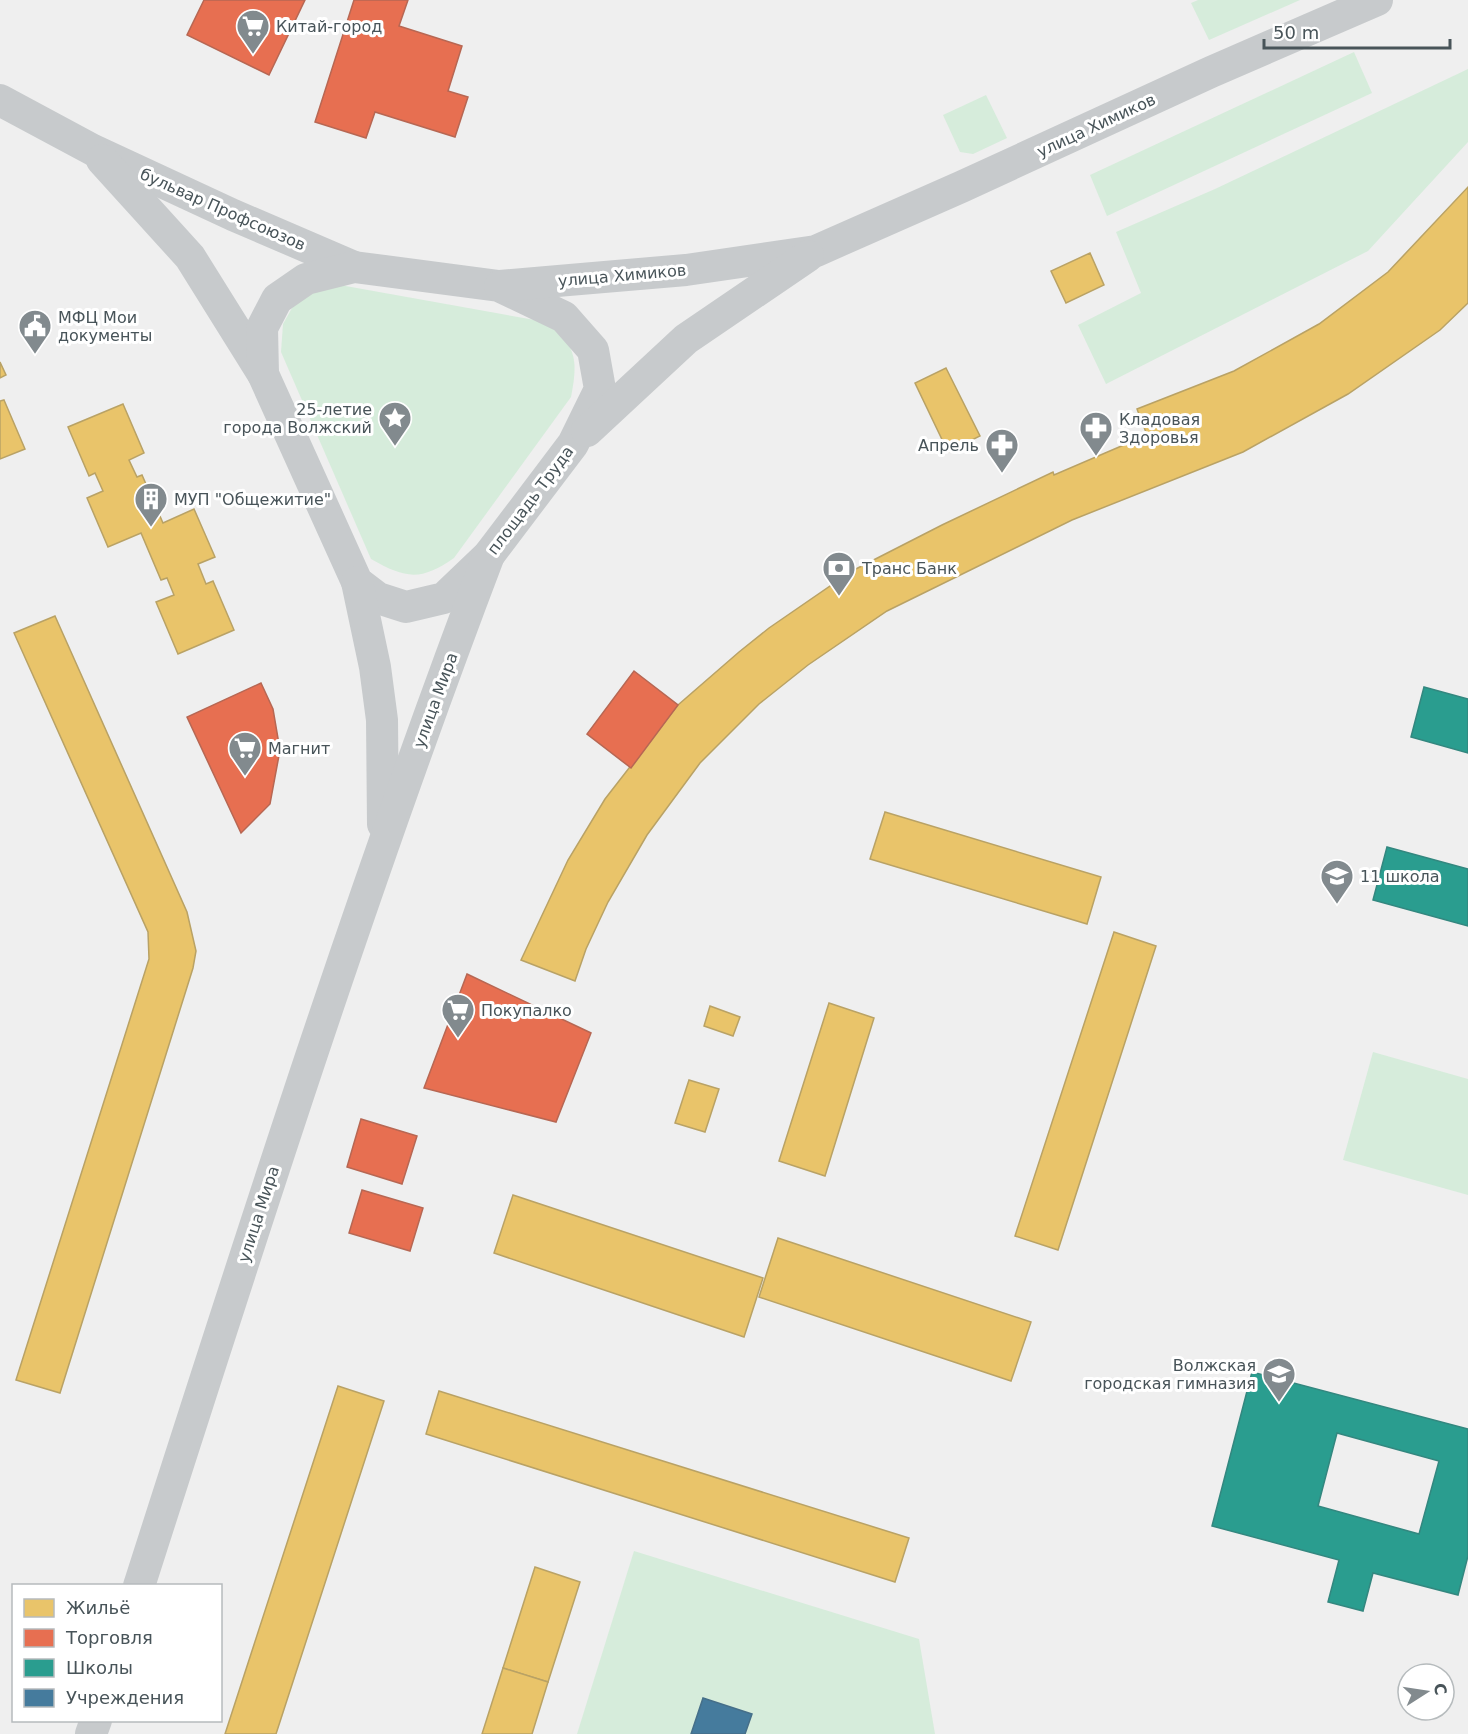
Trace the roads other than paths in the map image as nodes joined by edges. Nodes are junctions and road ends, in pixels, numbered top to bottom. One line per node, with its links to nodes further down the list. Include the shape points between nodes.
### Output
1 (1377, 0): 4 (street, улица Химиков)
2 (0, 100): 3 (street, бульвар Профсоюзов)
3 (93, 150): 5 (street, бульвар Профсоюзов); 7 (street, бульвар Профсоюзов, via 190,257)
4 (816, 251): 6 (street, улица Химиков, via 686,270); 8 (street, улица Химиков, via 686,339)
5 (354, 267): 6 (street, площадь Труда); 7 (street, площадь Труда, via 306,279 277,299 262,328)
6 (499, 286): 8 (street, площадь Труда, via 564,317 593,350 600,389)
7 (263, 374): 10 (street, площадь Труда)
8 (573, 444): 9 (street, площадь Труда)
9 (489, 555): 10 (street, площадь Труда, via 444,598 406,607 378,598); 11 (street, улица Мира)
10 (357, 582): 11 (street, улица Мира, via 382,720)
11 (383, 845): 12 (street, улица Мира, via 279,1148)
12 (140, 1584)

